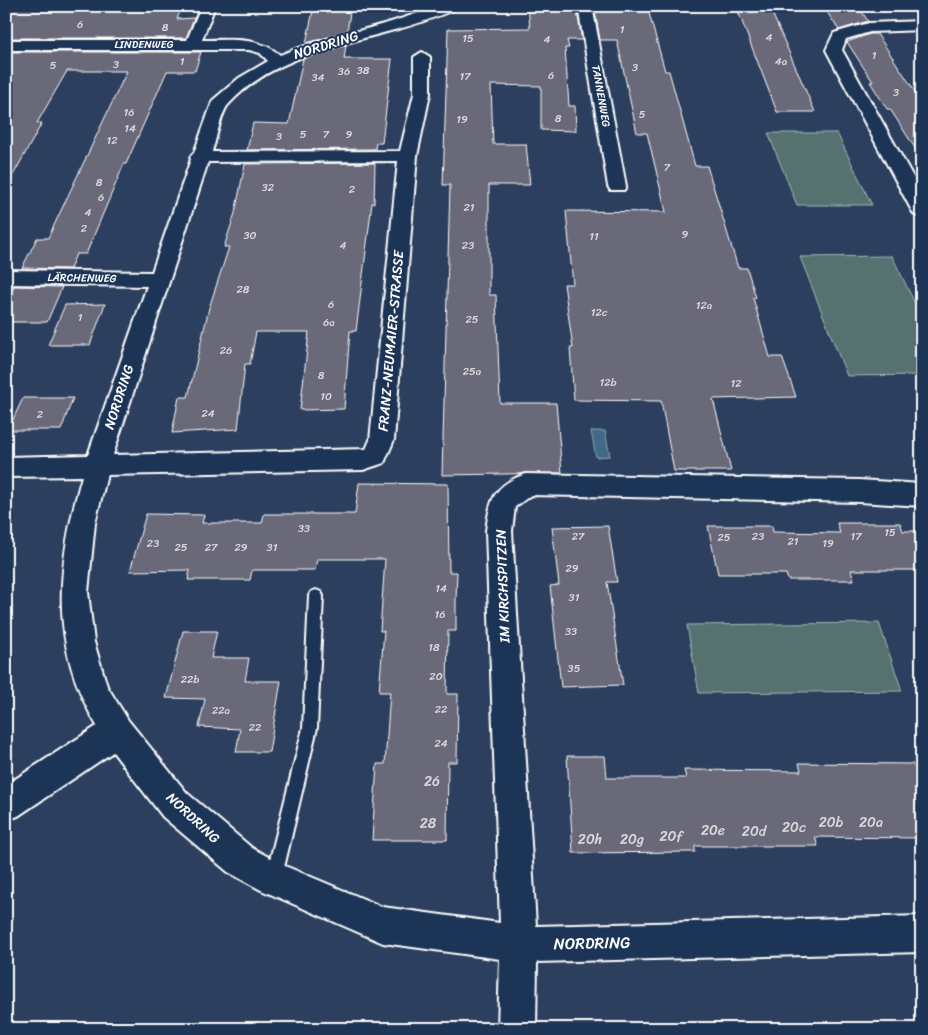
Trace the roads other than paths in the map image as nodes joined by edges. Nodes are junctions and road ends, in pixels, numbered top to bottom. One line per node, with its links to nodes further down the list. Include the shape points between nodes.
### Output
1 (208, 6): 5 (street)
2 (451, 6): 8 (street, NORDRING, via 428,16 334,41)
3 (585, 6): 11 (street, TANNENWEG)
4 (922, 25): 12 (street, via 869,28 839,36 834,50)
5 (194, 44): 6 (street, LINDENWEG); 8 (street, LINDENWEG, via 257,47)
6 (6, 45)
7 (422, 57): 9 (street, FRANZ-NEUMAIER-STRASSE, via 422,94)
8 (277, 61): 10 (street, NORDRING, via 246,80 219,104)
9 (408, 156): 10 (street); 16 (street, FRANZ-NEUMAIER-STRASSE, via 382,440 375,456 349,461)
10 (200, 158): 14 (street, NORDRING)
11 (617, 186)
12 (922, 211)
13 (6, 277): 14 (street, LÄRCHENWEG)
14 (158, 279): 16 (street, NORDRING)
15 (6, 467): 16 (street)
16 (97, 467): 19 (street, NORDRING, via 82,523 74,592 79,642 94,693)
17 (922, 494): 23 (street, IM KIRCHSPITZEN, via 526,484 503,502 499,531)
18 (316, 596): 21 (lane, via 310,728)
19 (117, 730): 20 (street); 21 (street, NORDRING, via 175,805 240,860)
20 (6, 804)
21 (273, 878): 23 (street, NORDRING, via 383,925)
22 (922, 934): 23 (street, NORDRING)
23 (518, 944): 24 (street, IM KIRCHSPITZEN)
24 (516, 1029)

